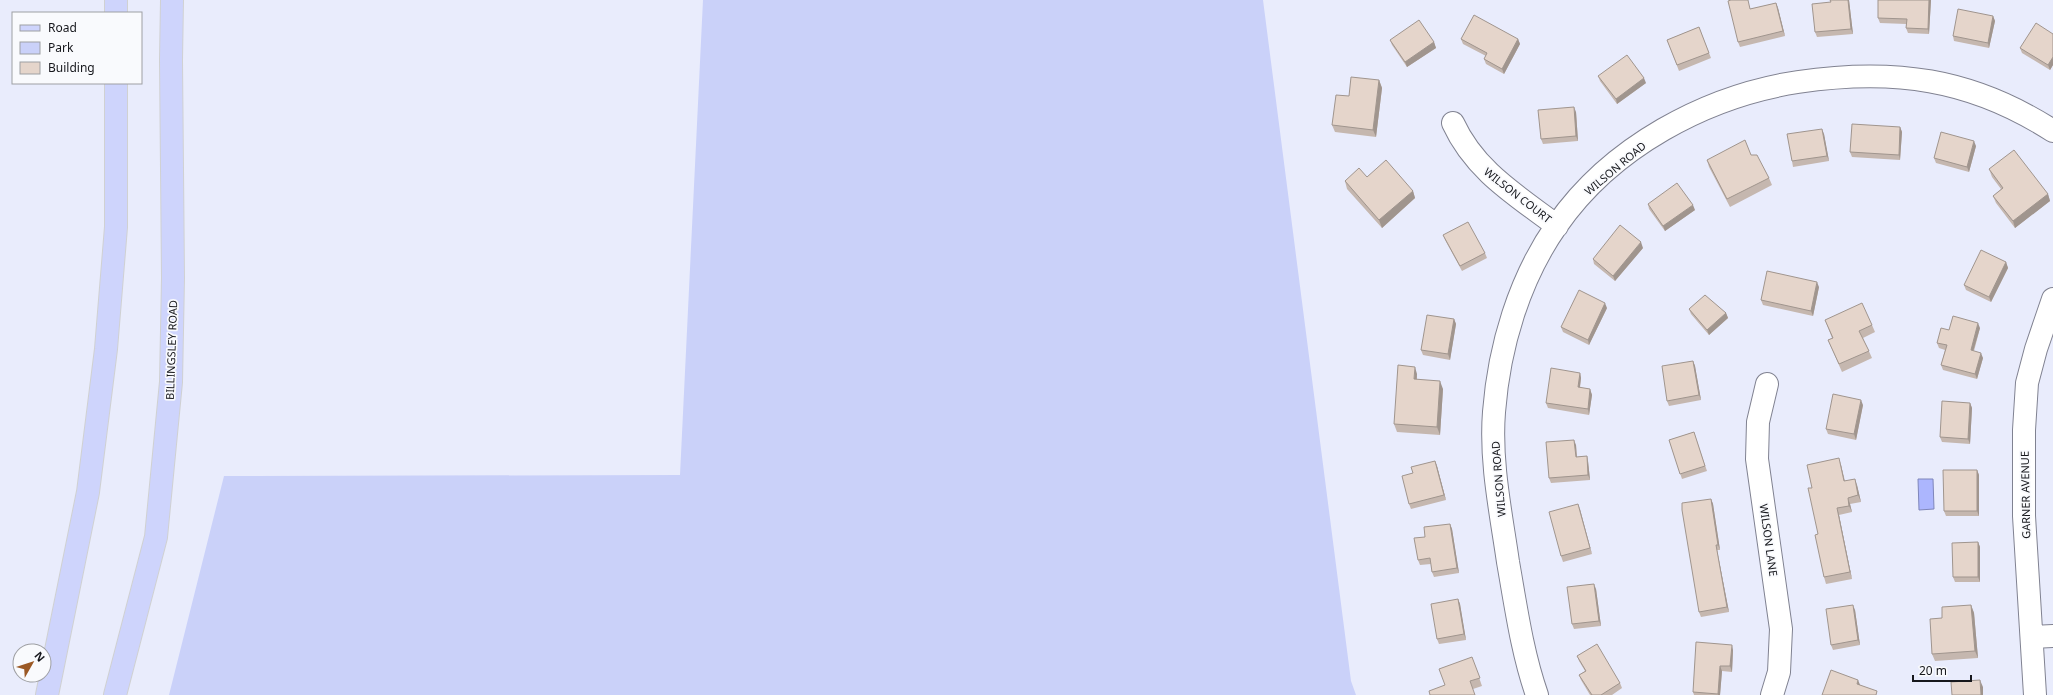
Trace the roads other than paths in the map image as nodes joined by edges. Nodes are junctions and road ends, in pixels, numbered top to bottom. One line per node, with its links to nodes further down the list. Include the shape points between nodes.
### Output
1 (116, 0): 3 (main road)
2 (172, 0): 12 (main road, BILLINGSLEY ROAD, via 171,382 156,537)
3 (116, 12)
4 (116, 84): 11 (main road, via 116,227 106,349 88,492)
5 (1453, 123): 7 (street, WILSON COURT, via 1469,152 1488,174)
6 (2053, 131): 7 (street, WILSON ROAD, via 2011,106 1989,97 1931,81 1900,76 1859,75 1779,85 1702,109 1662,130 1630,152 1594,183)
7 (1557, 226): 13 (street, WILSON ROAD, via 1533,268 1516,306 1506,340 1494,412 1494,453 1502,524 1517,618)
8 (2053, 298): 10 (street, GARNER AVENUE, via 2027,383 2024,430 2024,516)
9 (1767, 384): 14 (street, WILSON LANE, via 1758,422 1757,459 1781,629 1779,672)
10 (2043, 636): 15 (street, GARNER AVENUE)
11 (47, 695)
12 (115, 695)
13 (1537, 695)
14 (1772, 695)
15 (2035, 695)

